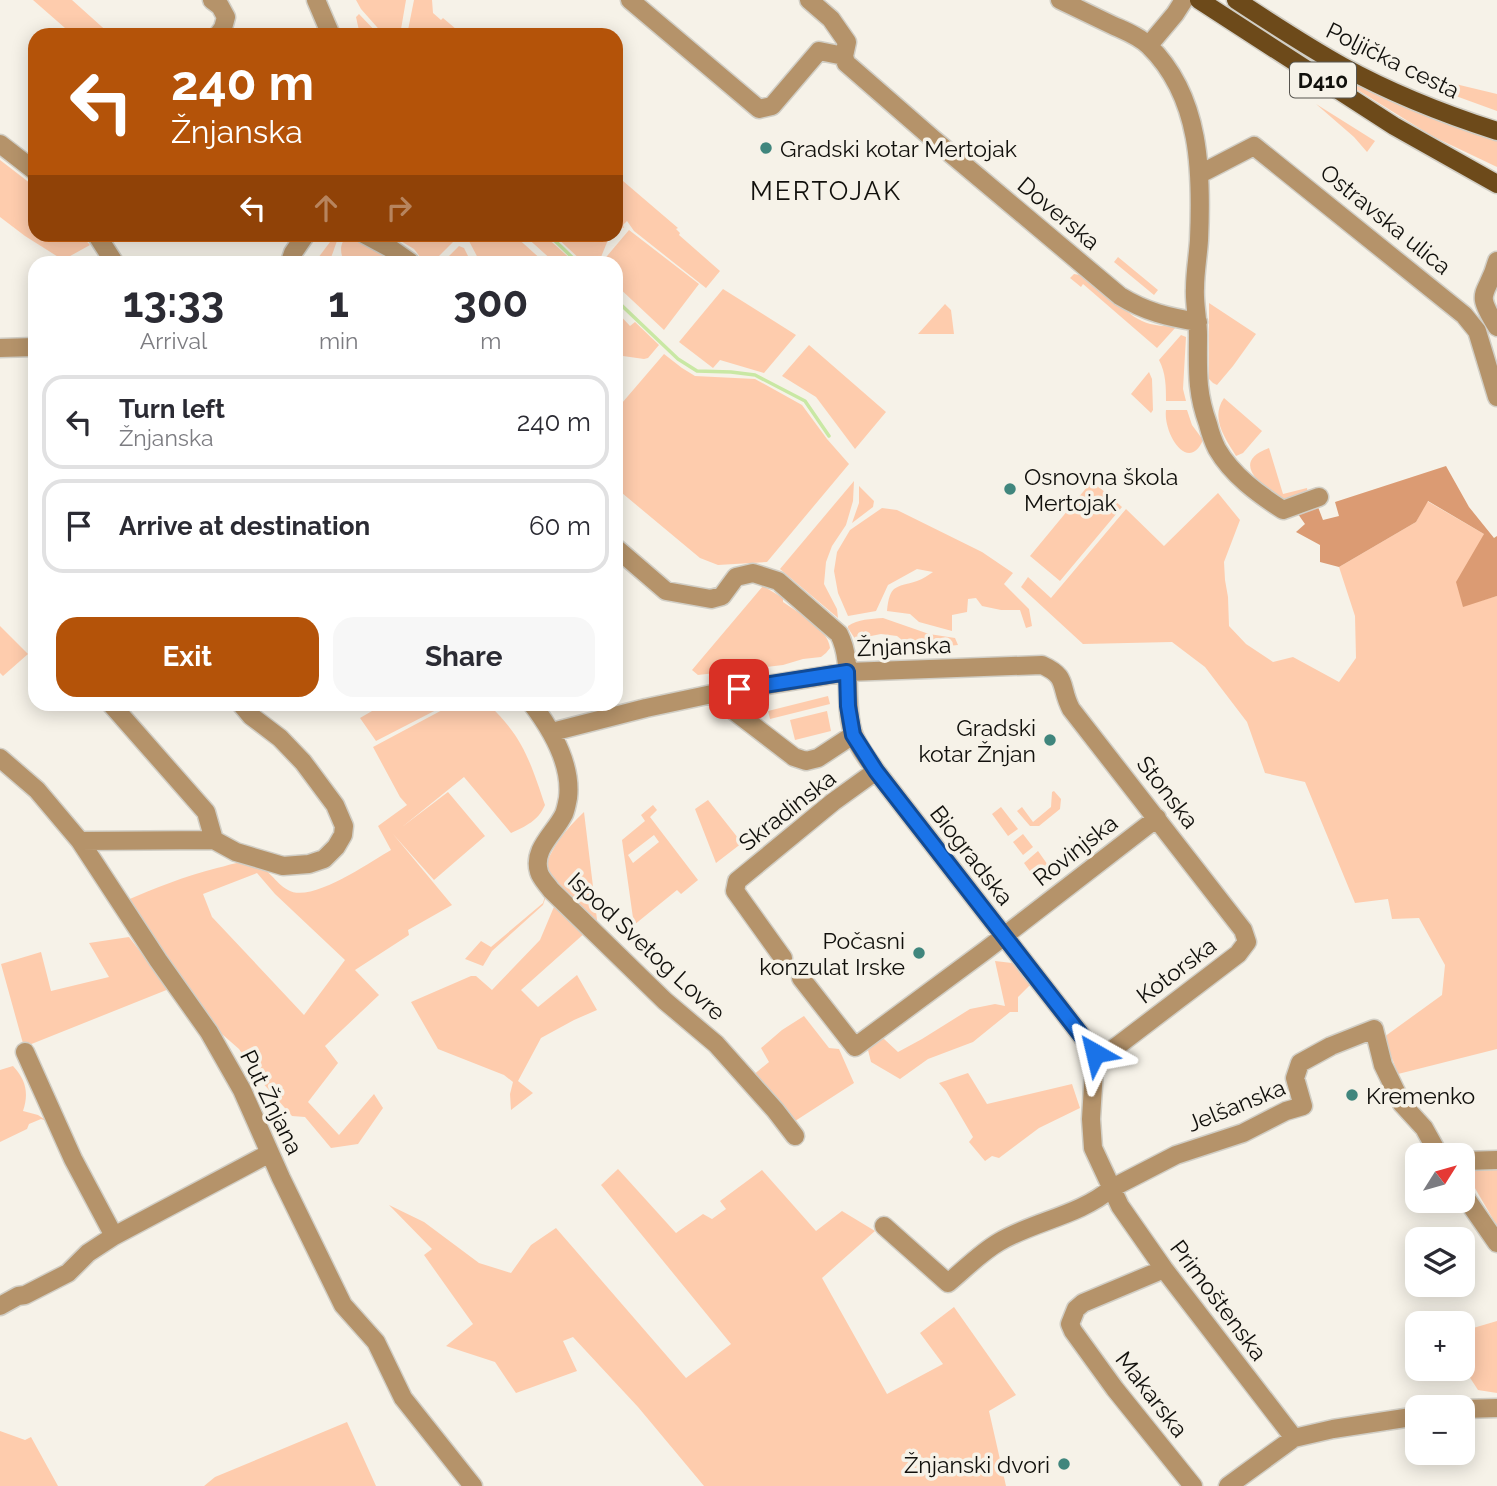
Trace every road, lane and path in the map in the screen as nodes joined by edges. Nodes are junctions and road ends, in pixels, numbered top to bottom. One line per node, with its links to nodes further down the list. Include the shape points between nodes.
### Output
1 (212, 0): 9 (street, via 226,17)
2 (316, 0): 10 (street)
3 (630, 0): 12 (street, via 759,109 772,106 819,51)
4 (809, 0): 12 (street, Doverska, via 831,19 847,42)
5 (1060, 0): 11 (street)
6 (1184, 0): 11 (street)
7 (1199, 0): 17 (main road, Poljička cesta / D410, via 1394,126)
8 (1237, 0): 13 (main road, Poljička cesta / D410, via 1343,67 1420,104)
9 (223, 28)
10 (328, 28)
11 (1149, 45): 16 (street, via 1182,92 1197,143)
12 (844, 56): 21 (street, Doverska, via 846,64 878,92 1120,296 1160,315)
13 (1497, 131)
14 (0, 144): 15 (street)
15 (28, 166)
16 (1200, 174): 21 (street, via 1194,289); 25 (street, Ostravska ulica, via 1254,146 1464,315 1477,331)
17 (1497, 184)
18 (379, 242): 19 (street)
19 (401, 256)
20 (1497, 261): 22 (street, via 1483,295)
21 (1198, 322): 26 (street, via 1197,382 1217,450 1260,495 1283,510)
22 (1497, 327)
23 (28, 347): 24 (street)
24 (0, 348)
25 (1497, 397)
26 (1320, 497)
27 (623, 554): 29 (street, Biogradska, via 666,591 711,599 722,596 736,577 753,572 778,581 839,634)
28 (1056, 671): 29 (street, Žnjanska, via 1042,665); 38 (street, Stonska, via 1071,709)
29 (847, 672): 30 (street, Žnjanska); 35 (street, Biogradska)
30 (712, 694): 34 (street, Žnjanska); 35 (street, Skradinska, via 794,757 806,761)
31 (117, 711): 39 (street, via 206,812)
32 (247, 711): 39 (street, via 303,762 335,805 343,835 324,859 283,866)
33 (537, 711): 34 (street, Ispod Svetog Lovre)
34 (552, 732): 47 (street, Ispod Svetog Lovre, via 568,789 564,813 542,845 538,860 541,878 665,1001 716,1044)
35 (853, 735): 37 (street, Biogradska)
36 (0, 758): 40 (street, Put Žnjana, via 37,790)
37 (876, 771): 41 (street, Biogradska); 43 (street, Skradinska, via 737,881 735,891)
38 (1157, 818): 41 (street, Rovinjska); 42 (street, Stonska, via 1243,930)
39 (214, 840): 40 (street)
40 (80, 841): 49 (street, Put Žnjana, via 209,1032)
41 (1005, 936): 44 (street, Rovinjska, via 855,1047); 46 (street, Biogradska)
42 (1247, 942): 46 (street, Kotorska, via 1238,954 1112,1050)
43 (783, 958)
44 (801, 978)
45 (25, 1052): 55 (street)
46 (1095, 1053): 52 (street, Primoštenska, via 1093,1148)
47 (795, 1136)
48 (1432, 1143): 52 (street, Jelšanska, via 1402,1104 1383,1065 1374,1029 1300,1063 1295,1078 1303,1106 1243,1133 1176,1155)
49 (270, 1153): 55 (street); 63 (street, Put Žnjana, via 343,1305 376,1342 403,1398)
50 (1497, 1160): 51 (street)
51 (1475, 1161)
52 (1112, 1188): 54 (street, via 1062,1216 999,1242 948,1283); 57 (street, Primoštenska)
53 (1475, 1211): 56 (street)
54 (884, 1226)
55 (114, 1236): 58 (street, via 68,1273)
56 (1497, 1242)
57 (1164, 1269): 62 (street, Primoštenska); 64 (street, Makarska, via 1083,1303 1070,1324)
58 (0, 1306)
59 (1497, 1408): 60 (street)
60 (1475, 1409)
61 (1405, 1418): 62 (street)
62 (1294, 1438): 65 (street)
63 (473, 1486)
64 (1193, 1486)
65 (1228, 1486)

